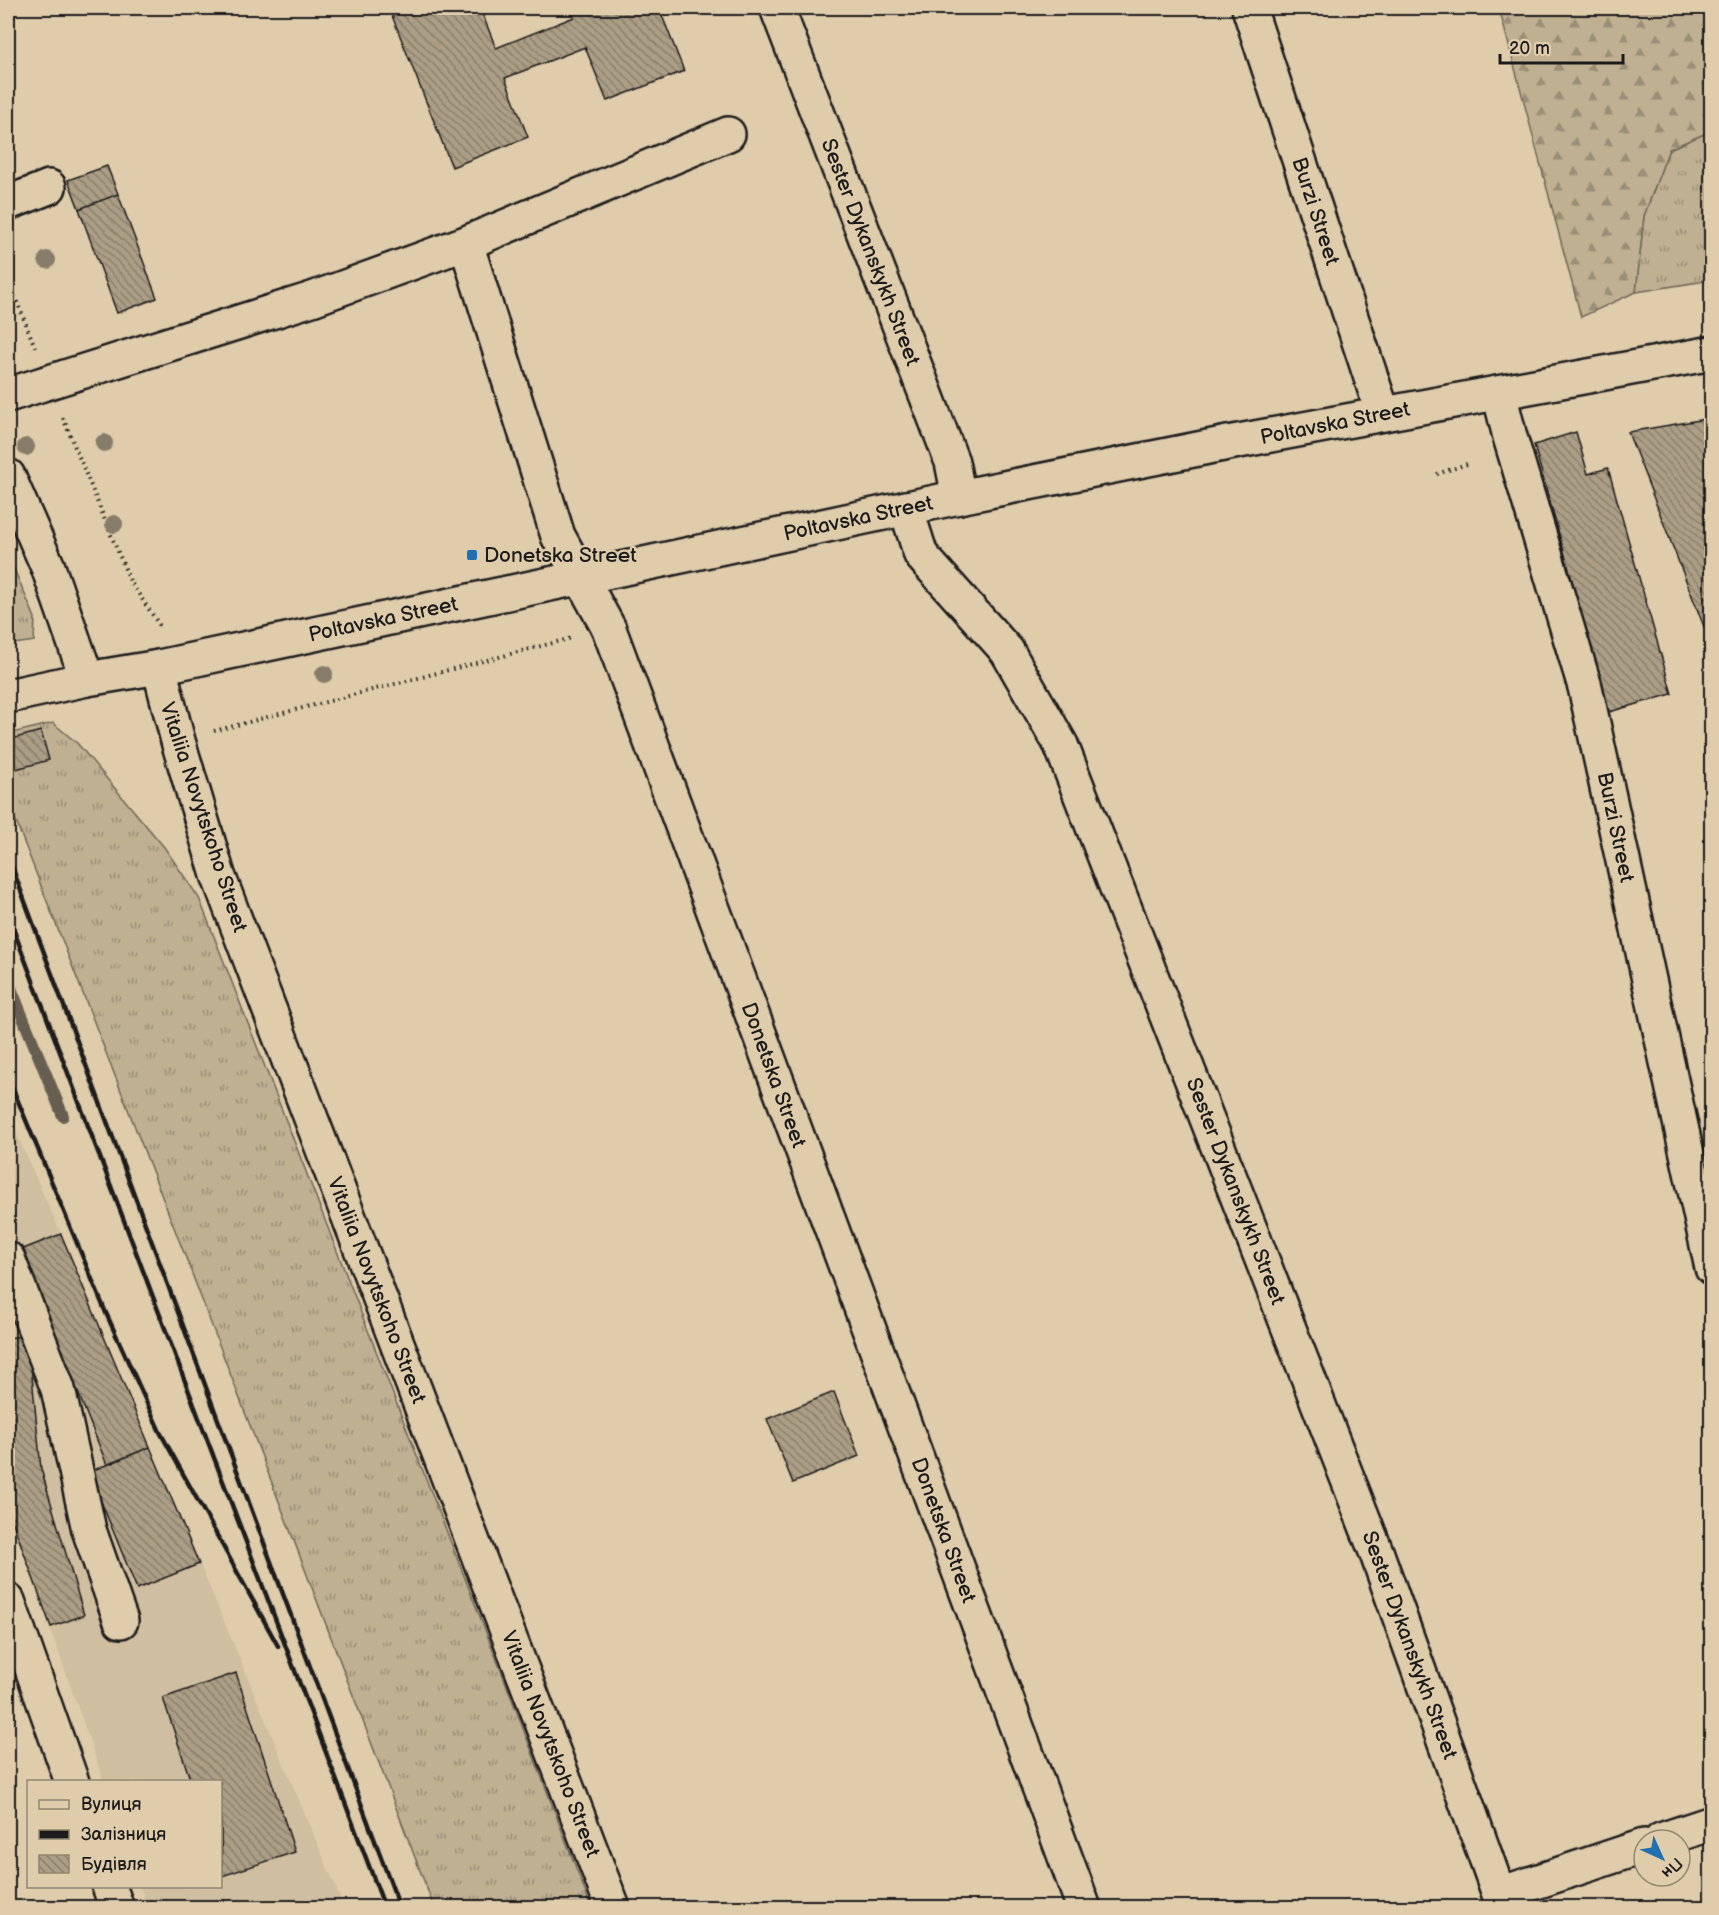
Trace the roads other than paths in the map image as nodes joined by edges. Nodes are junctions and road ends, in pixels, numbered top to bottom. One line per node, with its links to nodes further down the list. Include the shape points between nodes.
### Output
1 (777, 8): 12 (street, Sester Dykanskykh Street, via 952,462)
2 (1249, 8): 10 (street, Burzi Street)
3 (728, 134): 6 (street)
4 (49, 187): 5 (street)
5 (8, 203)
6 (466, 243): 9 (street, via 312,299); 14 (street, Donetska Street, via 558,536)
7 (1712, 353): 8 (street, Poltavska Street)
8 (1499, 393): 10 (street, Poltavska Street); 19 (street, Burzi Street, via 1585,687)
9 (8, 395)
10 (1383, 414): 12 (street, Poltavska Street)
11 (8, 476): 16 (street, via 48,567)
12 (959, 497): 13 (street, Poltavska Street)
13 (906, 508): 14 (street, Poltavska Street); 28 (street, Sester Dykanskykh Street, via 921,555 1008,651 1061,745 1377,1554)
14 (581, 577): 15 (street, Poltavska Street); 31 (street, Donetska Street, via 609,629)
15 (159, 667): 16 (street, Poltavska Street); 30 (street, Vitaliia Novytskoho Street, via 218,875)
16 (87, 679): 17 (street, Poltavska Street)
17 (8, 696)
18 (8, 1259): 20 (street)
19 (1712, 1268)
20 (14, 1293): 22 (street, via 58,1389 89,1530)
21 (8, 1601): 23 (street)
22 (121, 1621)
23 (71, 1780)
24 (1712, 1823): 25 (street)
25 (1692, 1830)
26 (1632, 1851): 28 (street)
27 (110, 1888): 29 (street)
28 (1502, 1901)
29 (117, 1908)
30 (613, 1908)
31 (1084, 1908)

